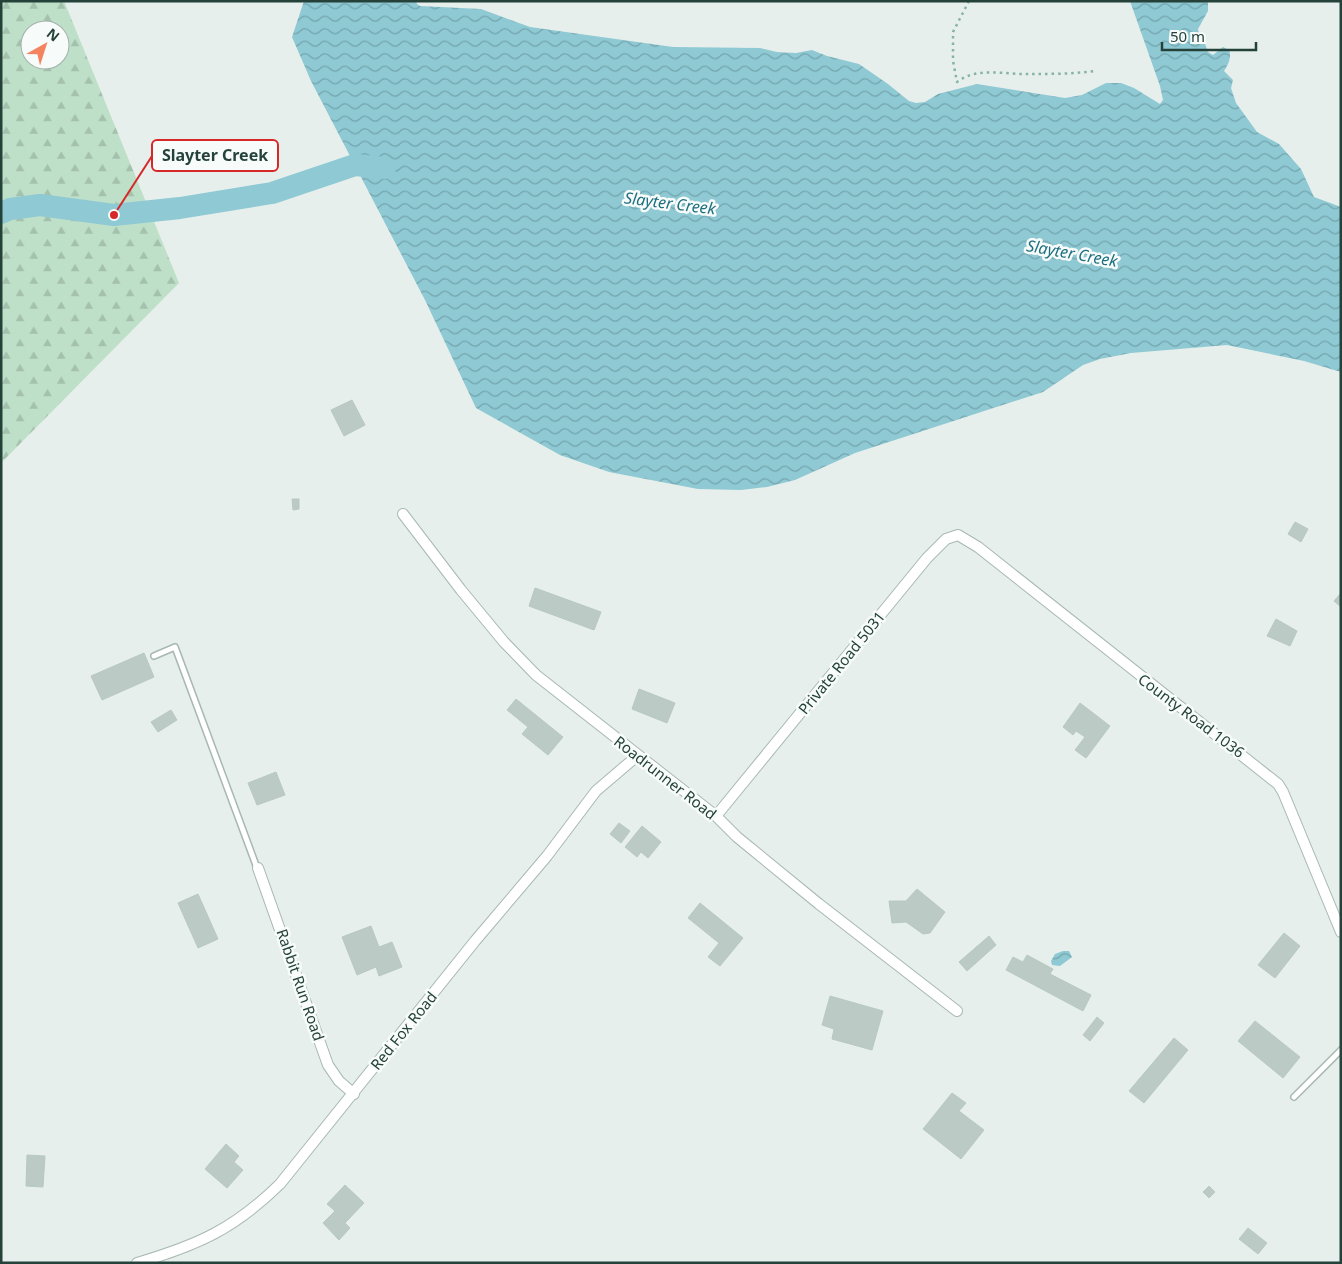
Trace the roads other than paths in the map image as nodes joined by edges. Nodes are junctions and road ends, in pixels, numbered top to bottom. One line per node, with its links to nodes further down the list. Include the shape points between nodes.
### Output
1 (403, 514): 4 (street, Roadrunner Road, via 504,642 536,675)
2 (978, 547): 5 (street, Private Road 5031, via 958,535 939,545); 7 (street, County Road 1036, via 1278,784)
3 (154, 656): 6 (lane, via 175,647)
4 (637, 756): 5 (street, Roadrunner Road); 10 (street, Red Fox Road, via 596,791)
5 (716, 816): 8 (street, Roadrunner Road, via 819,904)
6 (258, 868): 10 (street, Rabbit Run Road, via 328,1065)
7 (1341, 932)
8 (957, 1011)
9 (1341, 1050): 11 (lane)
10 (354, 1094): 12 (street, Red Fox Road, via 297,1166 249,1213 198,1244)
11 (1294, 1097)
12 (137, 1263)

